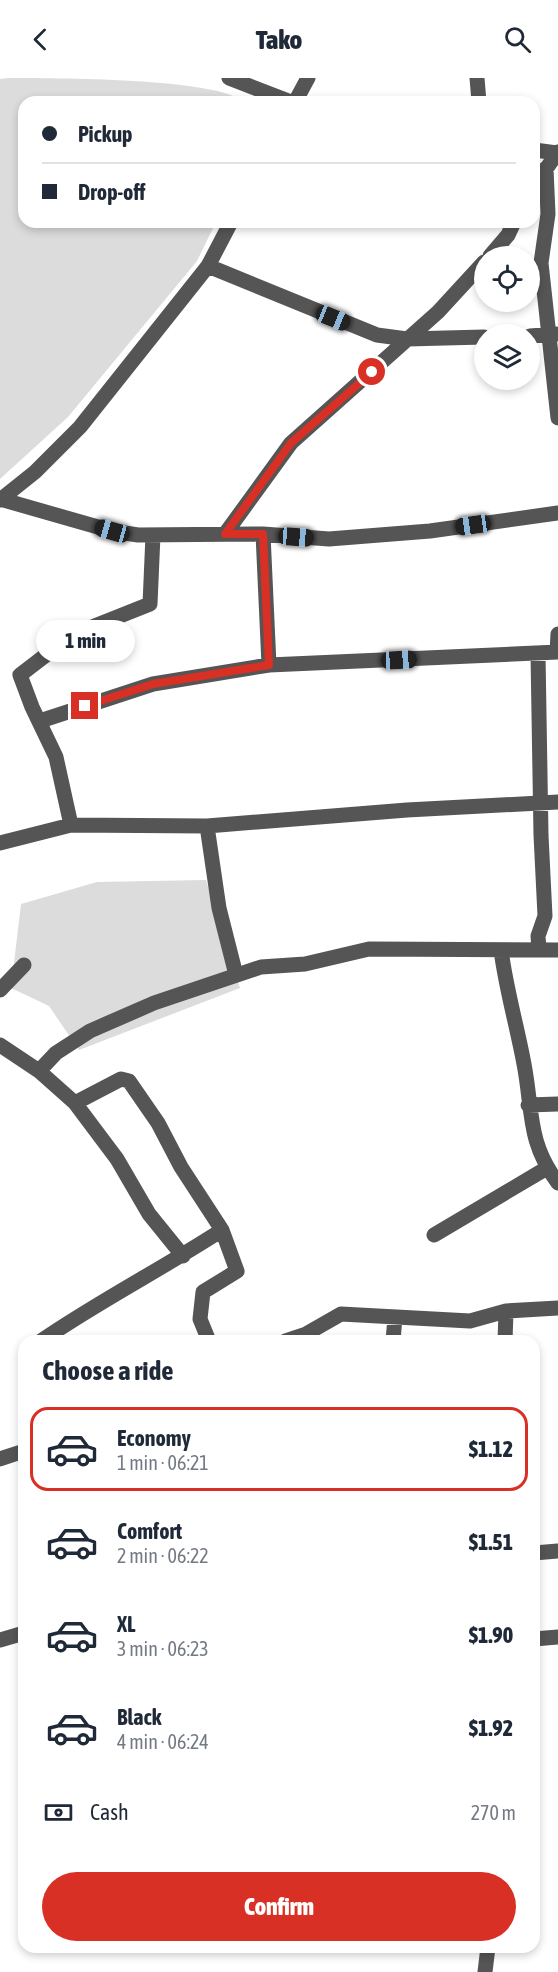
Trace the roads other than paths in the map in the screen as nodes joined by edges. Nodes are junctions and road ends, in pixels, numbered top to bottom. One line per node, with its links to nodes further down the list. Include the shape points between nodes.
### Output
1 (229, 78): 4 (street)
2 (308, 78): 5 (street)
3 (477, 78): 6 (street)
4 (277, 96)
5 (297, 96)
6 (478, 96)
7 (540, 151): 8 (street)
8 (558, 153): 9 (street)
9 (546, 168): 10 (street); 16 (street, via 548,214 541,264)
10 (540, 177)
11 (228, 228): 14 (street)
12 (511, 228): 13 (street)
13 (499, 246)
14 (208, 266): 18 (street, via 351,325); 20 (street, via 80,427 35,472)
15 (474, 273): 18 (street)
16 (553, 335): 19 (street)
17 (474, 337): 18 (street)
18 (407, 339): 22 (street, via 291,443)
19 (558, 418)
20 (0, 499): 24 (street, via 112,531)
21 (558, 513): 23 (street, via 409,533 329,538)
22 (225, 534): 23 (street); 24 (street)
23 (263, 534): 28 (street)
24 (153, 535): 29 (street, via 150,604 72,635 21,671 20,678)
25 (558, 634): 26 (street)
26 (557, 652): 27 (street)
27 (538, 654): 28 (street); 31 (street)
28 (269, 665): 29 (street, via 153,684)
29 (40, 721): 32 (street, via 56,757)
30 (558, 802): 31 (street)
31 (540, 803): 33 (street); 36 (street, via 545,916 538,936)
32 (71, 825): 33 (street); 34 (street)
33 (207, 826): 39 (street, via 219,908)
34 (0, 843)
35 (501, 950): 36 (street); 39 (street, via 356,950 305,964 261,967); 45 (street, via 525,1067)
36 (539, 950): 37 (street)
37 (558, 950)
38 (24, 964): 40 (street)
39 (236, 975): 42 (street, via 154,1003 90,1031 56,1053)
40 (0, 990)
41 (0, 1046): 42 (street)
42 (39, 1071): 43 (street)
43 (75, 1103): 48 (street, via 121,1079 129,1081); 50 (street, via 117,1159 149,1214)
44 (558, 1104): 45 (street)
45 (528, 1105): 46 (street, via 538,1149)
46 (547, 1168): 47 (street); 49 (street)
47 (558, 1183)
48 (222, 1230): 50 (street); 55 (street, via 237,1271 203,1292 200,1319)
49 (434, 1235)
50 (183, 1256): 54 (street, via 92,1306)
51 (558, 1308): 52 (street)
52 (506, 1311): 53 (street, via 470,1322); 58 (street)
53 (395, 1317): 56 (street, via 341,1314); 57 (street)
54 (49, 1335)
55 (207, 1335)
56 (303, 1335)
57 (394, 1335)
58 (505, 1335)
59 (18, 1453): 60 (street)
60 (0, 1459)
61 (558, 1551): 62 (street)
62 (540, 1552)
63 (18, 1635): 66 (street)
64 (558, 1637): 65 (street)
65 (540, 1638)
66 (0, 1640)
67 (487, 1953): 68 (street)
68 (485, 1972)

